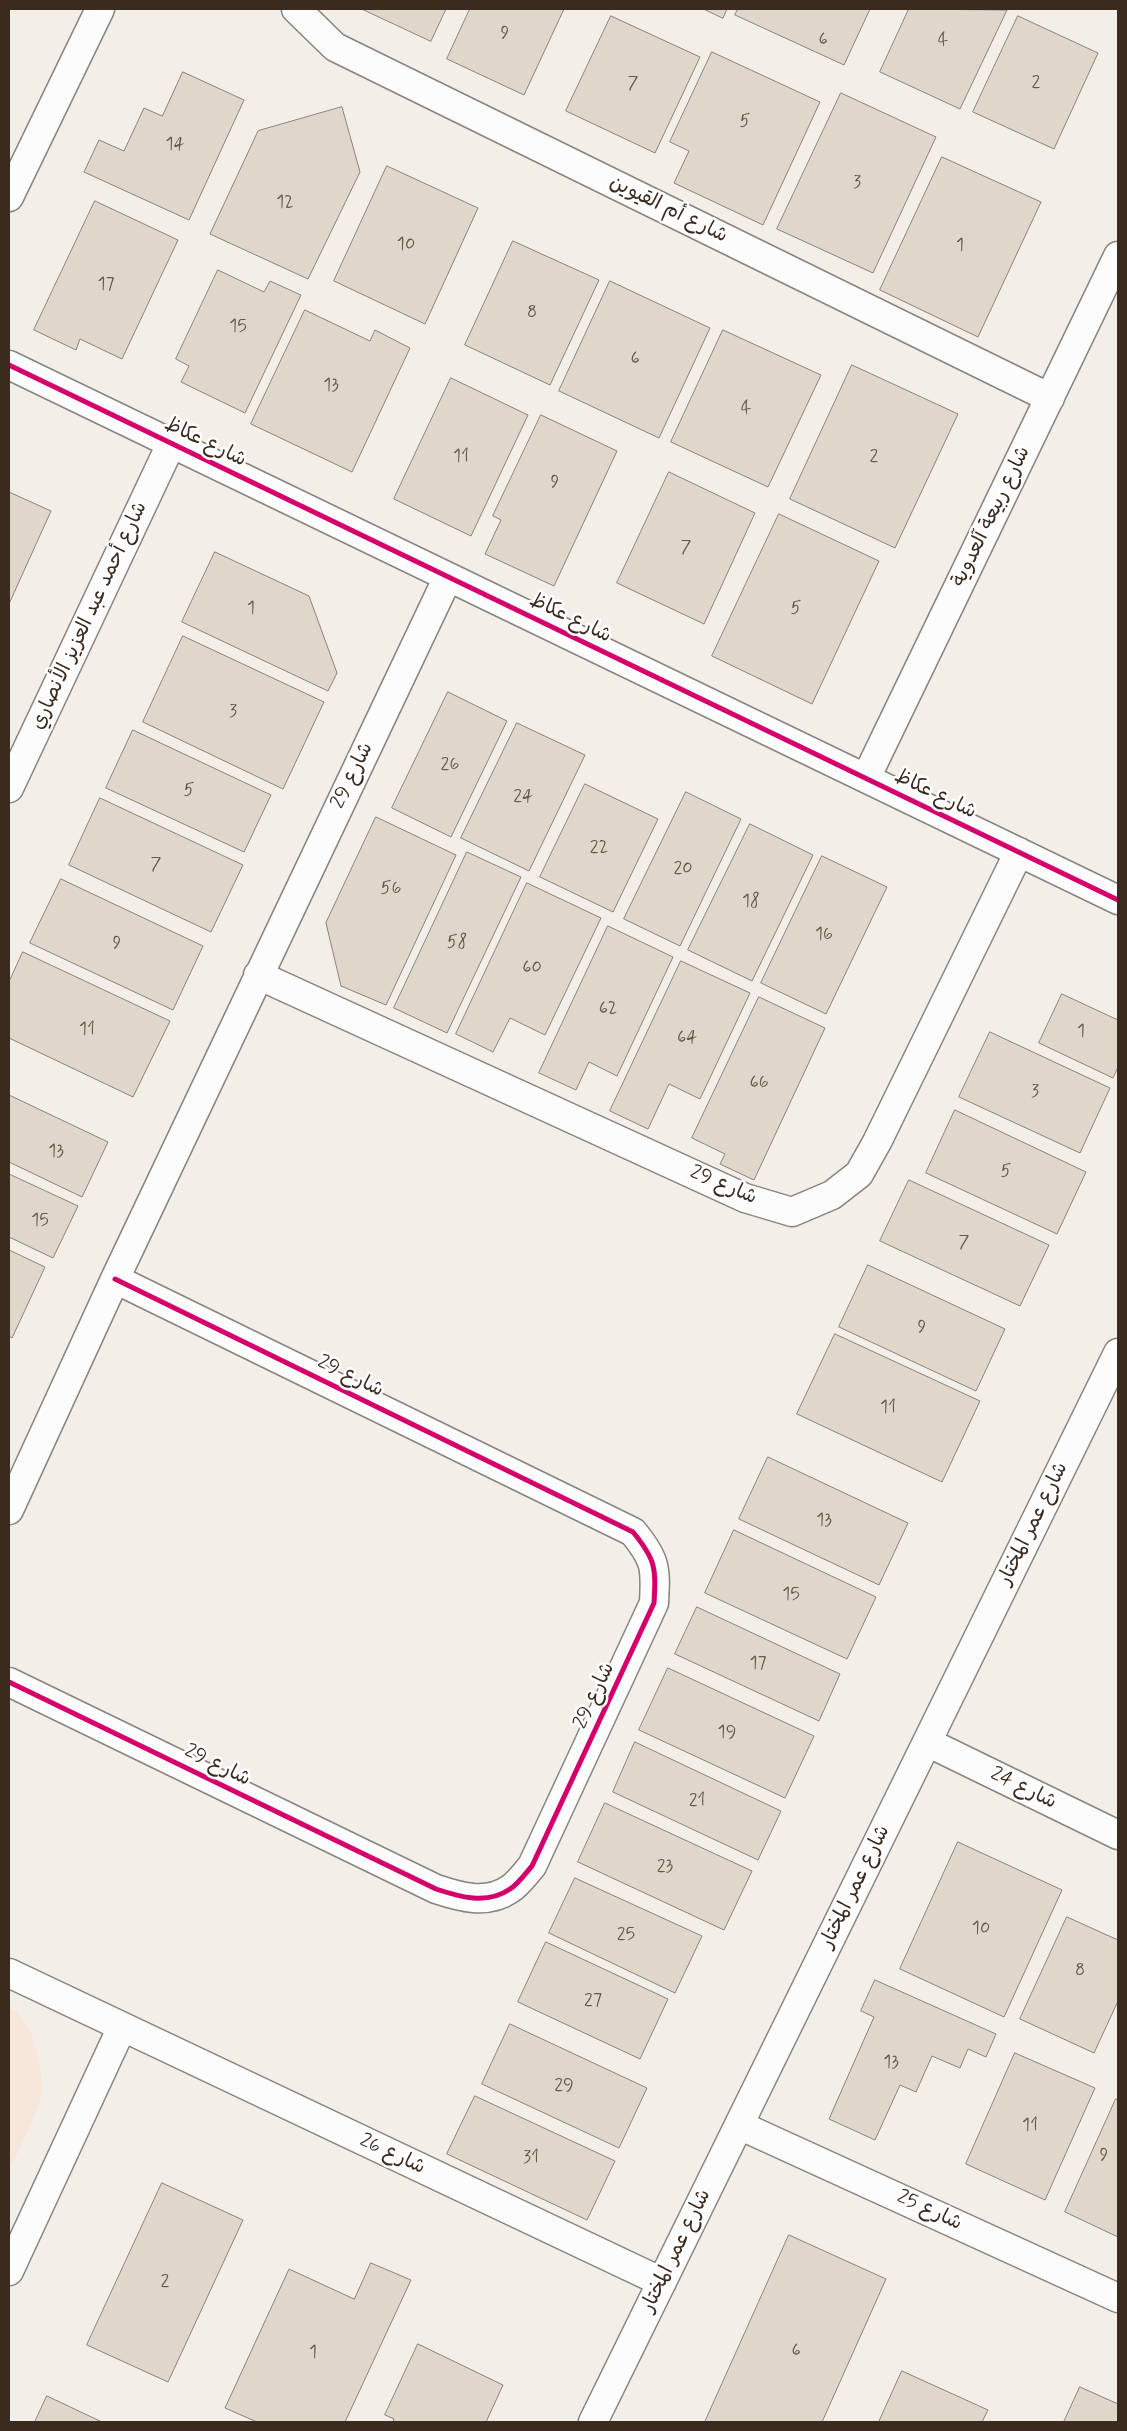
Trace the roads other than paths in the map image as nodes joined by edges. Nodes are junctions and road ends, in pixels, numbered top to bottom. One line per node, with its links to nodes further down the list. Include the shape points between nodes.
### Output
1 (100, 9): 3 (street)
2 (296, 9): 6 (street, شارع أم القيوين, via 335,47)
3 (9, 197)
4 (1118, 256): 6 (street, شارع ربيعة آلعدوية)
5 (9, 365): 7 (street, شارع عكاظ)
6 (1050, 398): 9 (street, شارع ربيعة آلعدوية)
7 (171, 444): 8 (street, شارع عكاظ); 10 (street, شارع أحمد عبد العزيز الأنصاري)
8 (448, 577): 9 (street, شارع عكاظ); 13 (street, شارع 29)
9 (866, 778): 11 (street, شارع عكاظ)
10 (9, 788)
11 (1019, 852): 12 (street, شارع عكاظ); 13 (street, شارع 29, via 859,1174 832,1195 792,1212 746,1198)
12 (1118, 900)
13 (258, 974): 14 (street, شارع 29)
14 (115, 1279): 16 (street, شارع 29); 17 (street, شارع 29, via 633,1532 648,1550 656,1571 654,1603 532,1866 510,1890 488,1899 461,1897 436,1889)
15 (1115, 1368): 18 (street, شارع عمر المختار)
16 (9, 1510)
17 (9, 1682)
18 (927, 1742): 19 (street, شارع 24); 22 (street, شارع عمر المختار)
19 (1118, 1835)
20 (9, 1973): 21 (street, شارع 26)
21 (122, 2027): 23 (street); 24 (street, شارع 26)
22 (739, 2124): 24 (street, شارع عمر المختار); 25 (street, شارع 25)
23 (9, 2272)
24 (662, 2282): 26 (street, شارع عمر المختار)
25 (1118, 2298)
26 (593, 2422)

